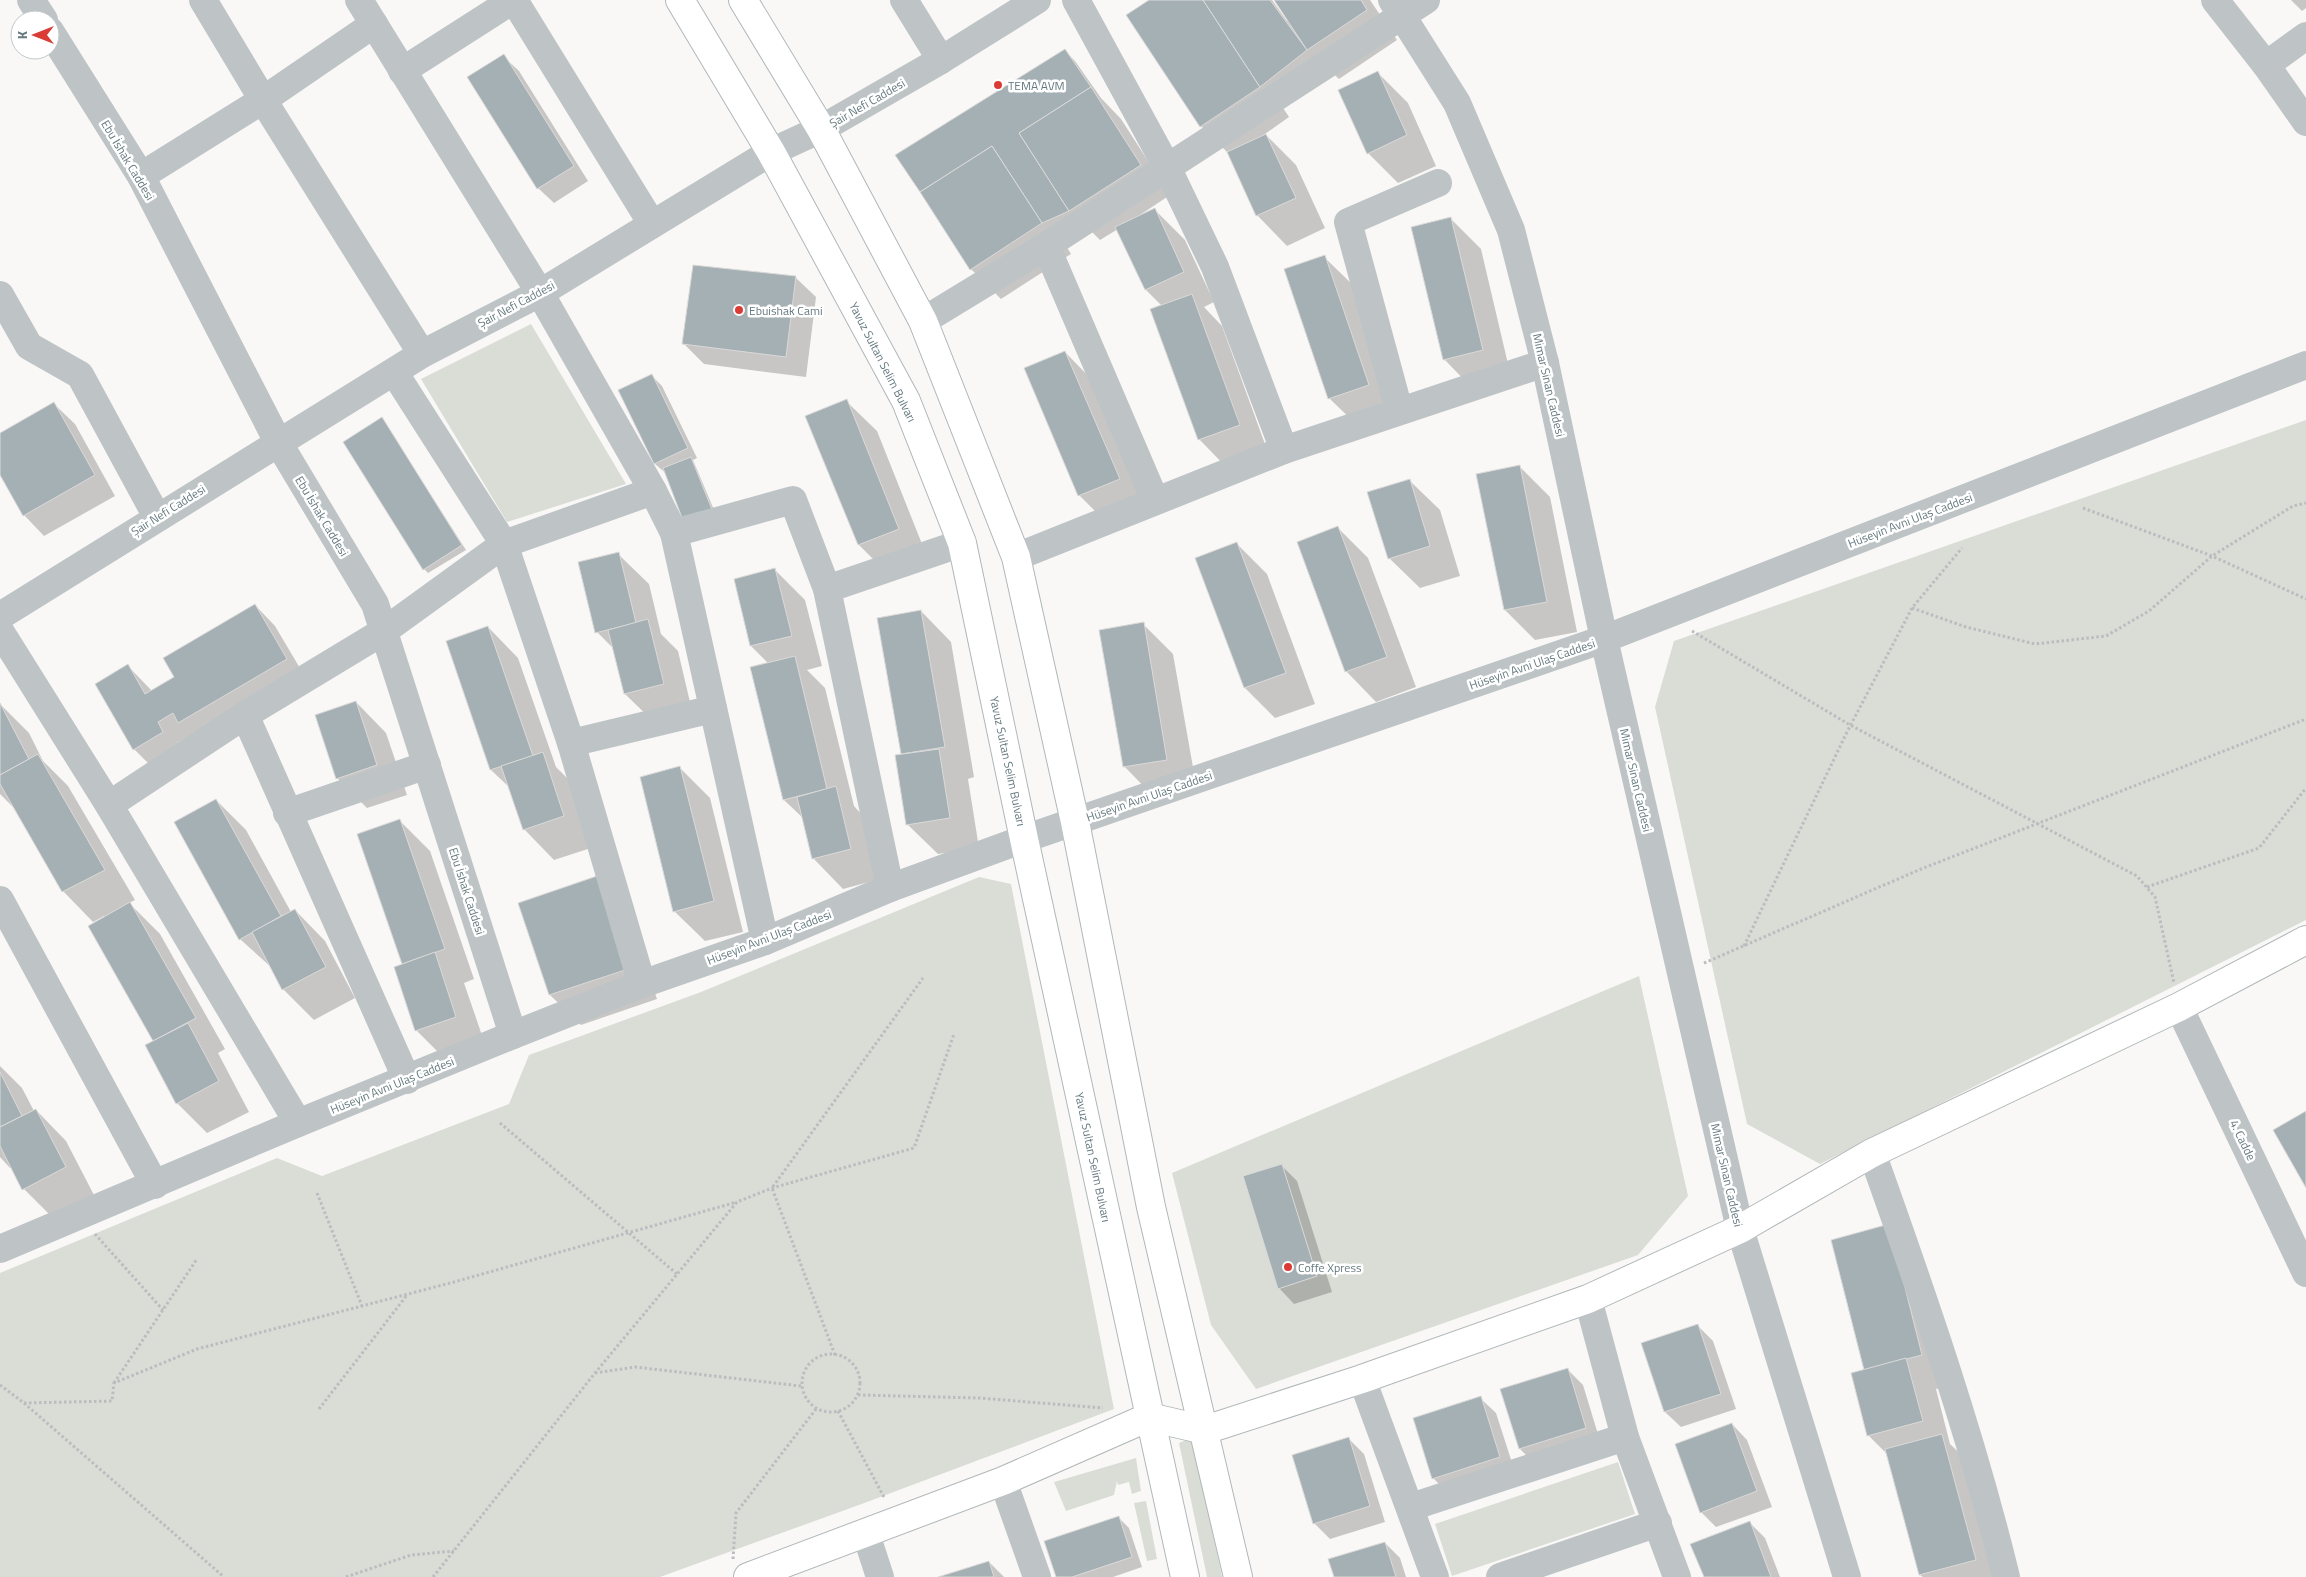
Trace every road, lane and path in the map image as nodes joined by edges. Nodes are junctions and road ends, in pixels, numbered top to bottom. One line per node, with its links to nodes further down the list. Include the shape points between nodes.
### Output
1 (203, 0): 18 (street)
2 (360, 0): 12 (street)
3 (514, 0): 17 (street); 25 (street)
4 (680, 0): 21 (main road, Yavuz Sultan Selim Bulvarı)
5 (743, 0): 20 (main road)
6 (904, 0): 15 (street)
7 (1037, 0): 15 (street, Şair Nefi Caddesi)
8 (1076, 0): 22 (street)
9 (1426, 0): 11 (street)
10 (2215, 0): 16 (street)
11 (1397, 8): 22 (street); 31 (street, Mimar Sinan Caddesi, via 1457,103 1511,230)
12 (374, 24): 17 (street); 18 (street)
13 (2306, 36): 16 (street)
14 (60, 46): 23 (street, Ebu İshak Caddesi)
15 (941, 60): 20 (street, Şair Nefi Caddesi)
16 (2266, 65): 19 (street)
17 (402, 71): 27 (street)
18 (263, 100): 23 (street); 30 (street)
19 (2306, 122)
20 (821, 129): 21 (street, Şair Nefi Caddesi); 29 (main road)
21 (771, 152): 25 (street, Şair Nefi Caddesi); 43 (main road, Yavuz Sultan Selim Bulvarı, via 906,401)
22 (1167, 167): 26 (street); 36 (street, via 1216,267)
23 (140, 176): 35 (street, Ebu İshak Caddesi)
24 (1438, 183): 34 (street, via 1348,222)
25 (652, 224): 27 (street, Şair Nefi Caddesi)
26 (1046, 246): 29 (street); 38 (street)
27 (540, 293): 30 (street, Şair Nefi Caddesi); 37 (street)
28 (0, 295): 41 (street, via 29,346 80,375)
29 (923, 321): 47 (main road)
30 (422, 354): 33 (street, Şair Nefi Caddesi)
31 (1545, 363): 34 (street); 55 (street, Mimar Sinan Caddesi)
32 (2306, 365): 51 (street, Hüseyin Avni Ulaş Caddesi)
33 (394, 372): 35 (street, Şair Nefi Caddesi); 44 (street)
34 (1399, 410): 36 (street)
35 (278, 442): 41 (street, Şair Nefi Caddesi); 54 (street, Ebu İshak Caddesi, via 375,604)
36 (1284, 450): 38 (street)
37 (652, 490): 42 (street); 44 (street)
38 (1155, 500): 47 (street)
39 (2306, 503): 46 (path, via 2293,506)
40 (2083, 508): 46 (path)
41 (157, 517): 52 (street, Şair Nefi Caddesi)
42 (674, 533): 48 (street, via 793,500); 56 (street)
43 (962, 543): 48 (street); 67 (main road, Yavuz Sultan Selim Bulvarı)
44 (504, 544): 54 (street); 60 (street)
45 (1962, 548): 50 (path)
46 (2212, 556): 49 (path); 50 (path, via 2149,611 2106,636 2035,644 1966,627)
47 (1016, 557): 65 (main road)
48 (827, 589): 69 (street)
49 (2306, 598)
50 (1912, 608): 59 (path)
51 (1666, 615): 55 (street, Hüseyin Avni Ulaş Caddesi); 59 (path)
52 (0, 616)
53 (0, 631): 63 (street)
54 (384, 631): 57 (street); 61 (street, Ebu İshak Caddesi)
55 (1604, 639): 65 (street, Hüseyin Avni Ulaş Caddesi); 74 (street, Mimar Sinan Caddesi)
56 (713, 709): 60 (street); 72 (street)
57 (245, 715): 63 (street); 64 (street)
58 (2306, 720): 66 (path)
59 (1850, 725): 66 (path); 73 (path)
60 (571, 743): 76 (street)
61 (427, 765): 64 (street); 79 (street, Ebu İshak Caddesi)
62 (2306, 788): 68 (path, via 2259,848)
63 (109, 805): 81 (street)
64 (287, 813): 80 (street)
65 (1075, 822): 67 (street, Hüseyin Avni Ulaş Caddesi); 112 (main road, via 1150,1207)
66 (2037, 824): 68 (path, via 2137,876); 73 (path, via 1921,869)
67 (1024, 839): 69 (street, Hüseyin Avni Ulaş Caddesi); 111 (main road, Yavuz Sultan Selim Bulvarı)
68 (2146, 887): 77 (path, via 2155,897)
69 (890, 888): 72 (street, Hüseyin Avni Ulaş Caddesi)
70 (0, 900): 84 (street)
71 (2306, 940): 77 (main road)
72 (766, 941): 76 (street, Hüseyin Avni Ulaş Caddesi)
73 (1744, 946): 74 (path)
74 (1681, 972): 89 (street, Mimar Sinan Caddesi)
75 (923, 978): 85 (path)
76 (642, 984): 79 (street, Hüseyin Avni Ulaş Caddesi)
77 (2179, 1008): 83 (main road); 93 (street, 4. Cadde)
78 (954, 1034): 85 (path, via 914,1148)
79 (514, 1035): 80 (street, Hüseyin Avni Ulaş Caddesi)
80 (407, 1080): 81 (street, Hüseyin Avni Ulaş Caddesi)
81 (298, 1123): 84 (street, Hüseyin Avni Ulaş Caddesi)
82 (500, 1123): 90 (path)
83 (1872, 1153): 89 (main road); 132 (street, via 1924,1301 1991,1514)
84 (154, 1184): 88 (street, Hüseyin Avni Ulaş Caddesi)
85 (772, 1188): 87 (path); 99 (path)
86 (317, 1193): 97 (path)
87 (737, 1202): 90 (path); 94 (path)
88 (80, 1216): 91 (street, Hüseyin Avni Ulaş Caddesi); 98 (path)
89 (1740, 1230): 96 (main road); 131 (street, Mimar Sinan Caddesi)
90 (629, 1232): 94 (path); 95 (path)
91 (0, 1249)
92 (197, 1259): 98 (path)
93 (2306, 1273)
94 (677, 1274): 100 (path)
95 (407, 1294): 97 (path); 108 (path)
96 (1588, 1299): 101 (main road); 113 (street)
97 (362, 1306): 102 (path, via 197,1349)
98 (163, 1310): 102 (path)
99 (835, 1355): 104 (path, via 812,1360); 105 (path, via 855,1366 860,1385)
100 (595, 1373): 104 (path, via 635,1367); 119 (path)
101 (1362, 1379): 112 (main road); 115 (street)
102 (114, 1383): 106 (path, via 112,1401)
103 (0, 1385): 106 (path)
104 (801, 1386): 109 (path, via 803,1395)
105 (858, 1395): 107 (path, via 979,1398); 110 (path)
106 (24, 1403): 121 (path)
107 (1104, 1408)
108 (319, 1409)
109 (816, 1409): 110 (path); 120 (path, via 736,1512)
110 (838, 1411): 116 (path)
111 (1149, 1417): 112 (main road); 114 (main road); 126 (main road, Yavuz Sultan Selim Bulvarı)
112 (1205, 1430): 127 (main road)
113 (1625, 1437): 115 (street); 117 (street)
114 (1003, 1481): 116 (main road); 125 (street)
115 (1411, 1507): 128 (street)
116 (898, 1522): 118 (main road)
117 (1658, 1523): 129 (street); 130 (street)
118 (866, 1534): 120 (main road); 124 (street)
119 (454, 1551): 122 (path, via 411,1555); 123 (path)
120 (740, 1572)
121 (224, 1577)
122 (346, 1577)
123 (433, 1577)
124 (880, 1577)
125 (1037, 1577)
126 (1186, 1577)
127 (1238, 1577)
128 (1436, 1577)
129 (1500, 1577)
130 (1677, 1577)
131 (1847, 1577)
132 (2006, 1577)

